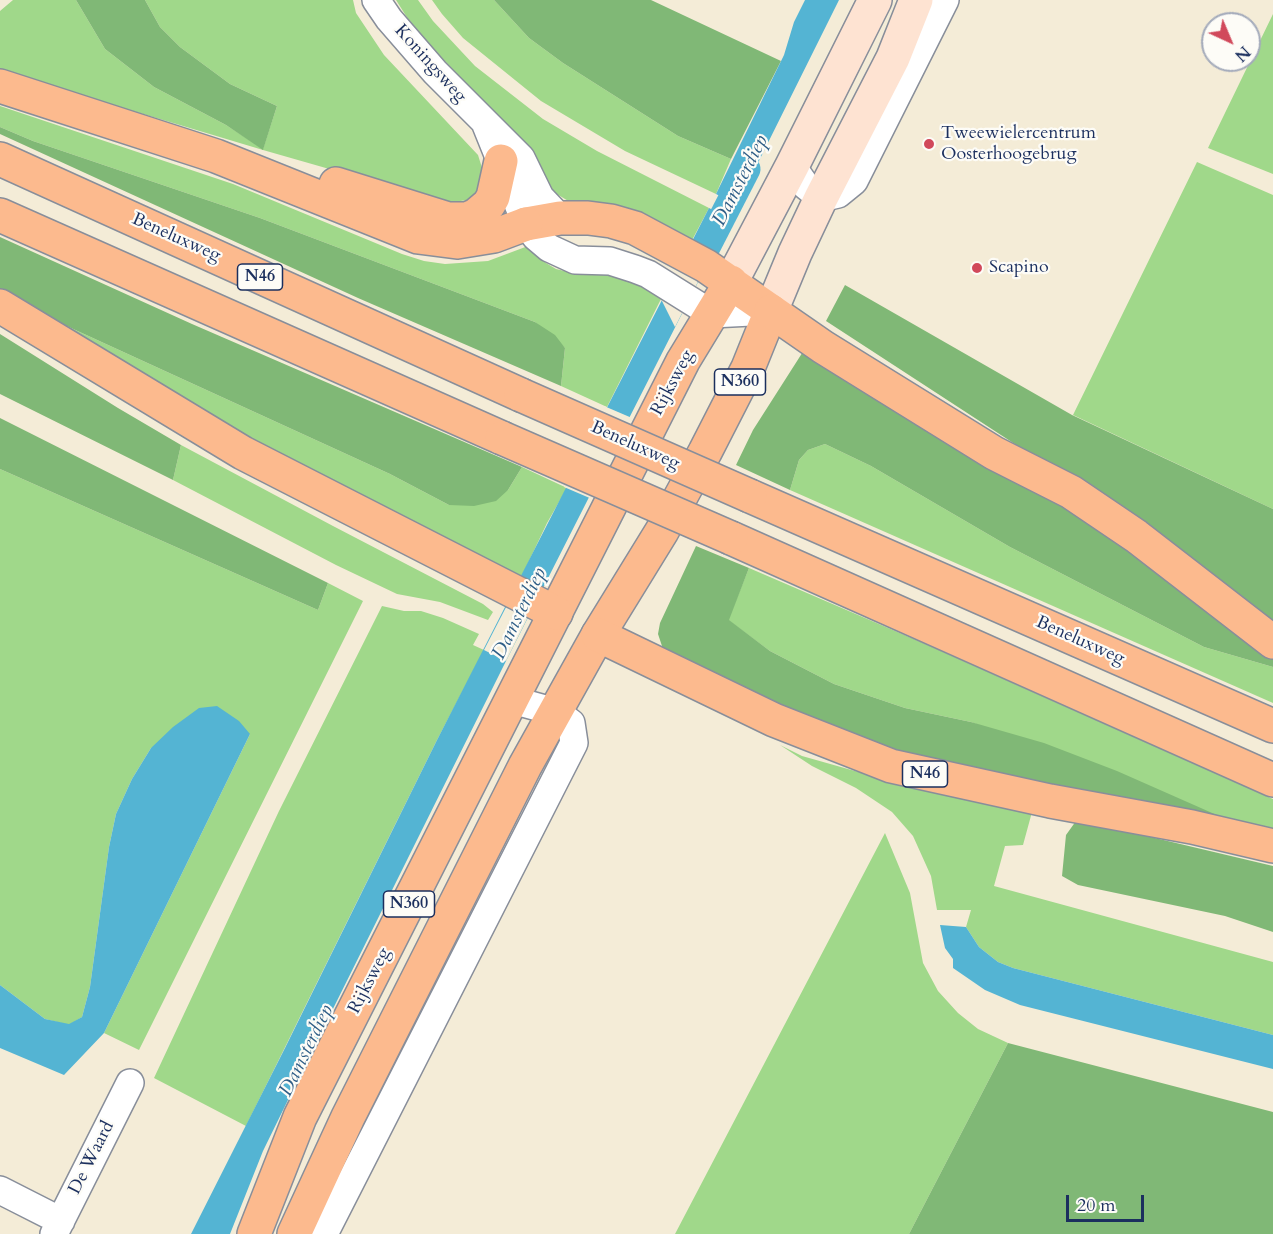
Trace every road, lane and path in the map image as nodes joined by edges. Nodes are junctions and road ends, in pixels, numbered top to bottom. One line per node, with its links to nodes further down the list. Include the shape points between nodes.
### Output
1 (376, 0): 6 (street, Koningsweg, via 421,56)
2 (874, 0): 9 (main road, Rijksweg)
3 (916, 0): 11 (main road, via 893,58)
4 (945, 0): 11 (street, via 854,181 838,194)
5 (0, 86): 10 (main road, via 216,156)
6 (486, 125): 8 (street, Koningsweg); 13 (street, Koningsweg, via 521,158 540,197)
7 (0, 159): 24 (main road, Beneluxweg / N46, bridge, via 521,395)
8 (501, 161): 10 (main road, via 489,204 476,215 457,220 340,184); 14 (street, Koningsweg)
9 (792, 166): 11 (street, via 806,186); 15 (main road, Rijksweg / N360, via 761,226)
10 (274, 179): 14 (main road, via 418,237 439,241 494,236)
11 (821, 198): 18 (main road, N360)
12 (0, 214): 25 (main road, bridge)
13 (560, 218): 14 (main road); 15 (main road, via 612,221 635,228)
14 (526, 224): 16 (street, via 536,237 562,255 575,260 622,264 648,274)
15 (707, 268): 16 (main road, Rijksweg / N360); 18 (main road)
16 (689, 300): 18 (street); 19 (main road, Rijksweg / N360, via 683,361)
17 (0, 306): 19 (main road, N46, via 243,453)
18 (771, 311): 20 (main road, N360, via 705,452); 21 (main road, via 994,453 1071,492 1136,536)
19 (535, 603): 20 (main road, N46); 22 (main road, Rijksweg / N360)
20 (598, 635): 23 (main road, N360); 26 (main road, N46, via 774,720 891,766)
21 (1273, 642)
22 (512, 700): 23 (street); 30 (main road, Rijksweg / N360, via 300,1117)
23 (556, 712): 31 (main road, N360, via 364,1085); 32 (street, via 571,723 574,743)
24 (1273, 726)
25 (1273, 780)
26 (1273, 846)
27 (130, 1083): 29 (street, De Waard)
28 (0, 1190): 29 (street)
29 (57, 1227)
30 (254, 1234)
31 (294, 1234)
32 (324, 1234)

